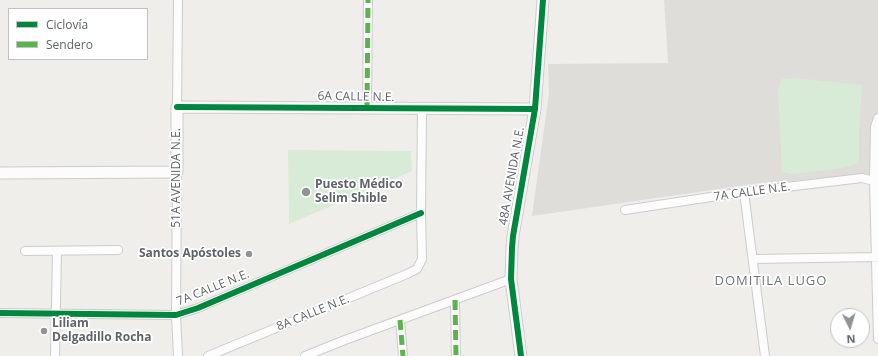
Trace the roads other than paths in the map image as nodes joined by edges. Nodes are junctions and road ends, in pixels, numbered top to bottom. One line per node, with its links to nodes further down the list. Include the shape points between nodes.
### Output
1 (178, 0): 4 (street, 51A AVENIDA N.E.)
2 (368, 0): 5 (street)
3 (543, 0): 7 (street, 48A AVENIDA N.E.)
4 (177, 106): 5 (street, 6A CALLE N.E.); 9 (street, 51A AVENIDA N.E.)
5 (367, 108): 6 (street, 6A CALLE N.E.)
6 (422, 109): 7 (street, 6A CALLE N.E.); 14 (street)
7 (535, 110): 20 (street, 48A AVENIDA N.E., via 513,236)
8 (878, 118): 11 (street, via 875,127)
9 (177, 172): 10 (street); 24 (street, 51A AVENIDA N.E.)
10 (0, 173)
11 (876, 181): 12 (street, 7A CALLE N.E., via 862,178); 18 (street)
12 (744, 192): 13 (street, 7A CALLE N.E.); 19 (street)
13 (625, 210)
14 (421, 213): 24 (street, 7A CALLE N.E., via 198,308); 29 (street, 8A CALLE N.E., via 422,259 417,268)
15 (118, 250): 17 (street)
16 (25, 251): 17 (street)
17 (57, 251): 23 (street)
18 (877, 257): 19 (street); 26 (street)
19 (753, 259): 34 (street)
20 (511, 279): 21 (street); 33 (street, 48A AVENIDA N.E.)
21 (455, 300): 25 (street); 32 (street)
22 (0, 313): 23 (street, 7A CALLE N.E.)
23 (56, 314): 24 (street, 7A CALLE N.E.); 27 (street)
24 (176, 314): 28 (street, 51A AVENIDA N.E.)
25 (400, 320): 30 (street); 31 (street)
26 (878, 340)
27 (55, 356)
28 (178, 356)
29 (208, 356)
30 (305, 356)
31 (403, 356)
32 (456, 356)
33 (520, 356)
34 (765, 356)

